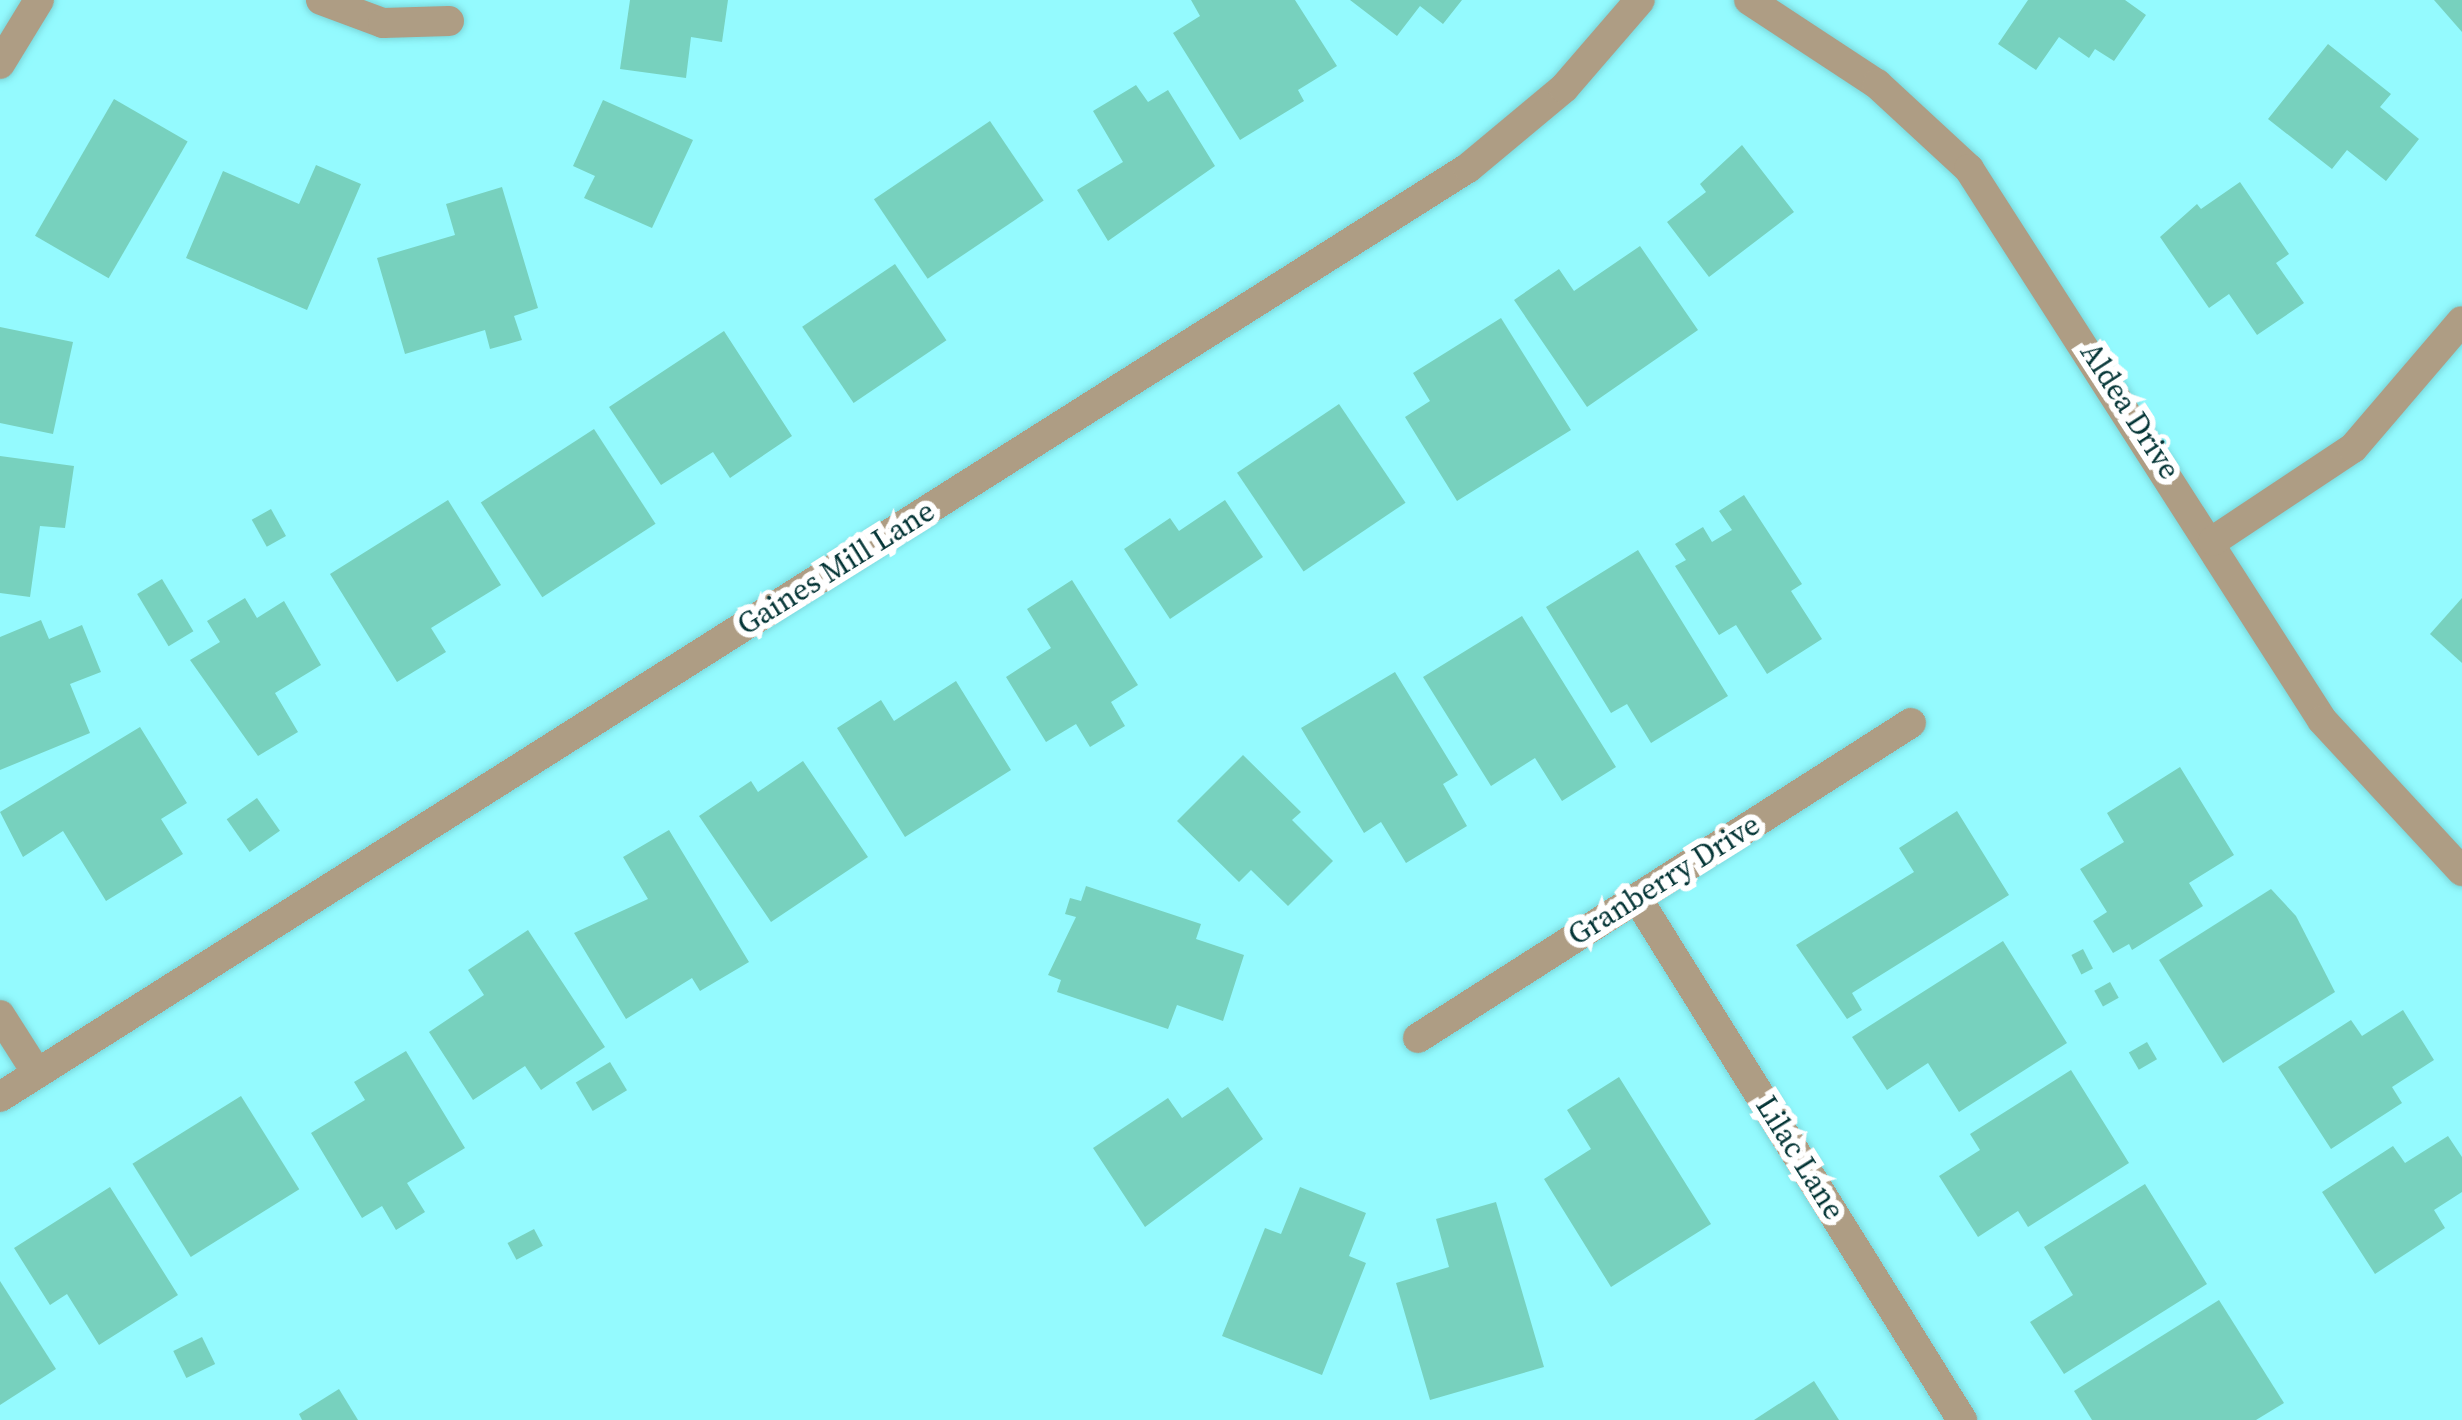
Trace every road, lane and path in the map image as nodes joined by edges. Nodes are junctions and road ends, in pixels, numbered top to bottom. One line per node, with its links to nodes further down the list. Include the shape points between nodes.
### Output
1 (39, 0): 6 (street)
2 (321, 0): 5 (street, via 383,23)
3 (1640, 0): 14 (street, Gaines Mill Lane, via 1564,88 1468,168)
4 (1749, 0): 8 (street, Aldea Drive, via 1877,84 1970,169)
5 (448, 21)
6 (0, 64)
7 (2462, 321): 8 (street, via 2353,448)
8 (2213, 541): 10 (street, Aldea Drive, via 2322,720 2361,771)
9 (1911, 723): 11 (street, Granberry Drive)
10 (2462, 871)
11 (1636, 898): 13 (street, Granberry Drive); 16 (street, Lilac Lane)
12 (0, 1015): 14 (street)
13 (1418, 1038)
14 (37, 1073): 15 (street, Gaines Mill Lane)
15 (0, 1096)
16 (1962, 1420)

